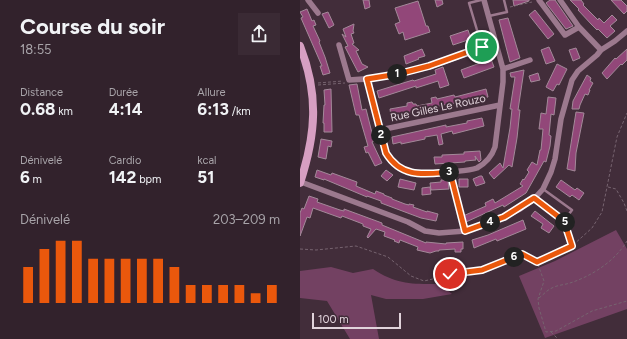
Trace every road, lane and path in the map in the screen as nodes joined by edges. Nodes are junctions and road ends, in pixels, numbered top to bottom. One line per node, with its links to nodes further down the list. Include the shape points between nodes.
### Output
1 (308, 0): 7 (street)
2 (483, 0): 8 (street); 14 (lane, via 469,3)
3 (504, 0): 6 (lane)
4 (539, 0): 6 (path); 9 (street, via 565,35)
5 (560, 0): 9 (street)
6 (506, 8): 8 (lane, via 507,12)
7 (318, 13)
8 (489, 16): 11 (street)
9 (579, 27): 15 (street)
10 (627, 31): 15 (street)
11 (496, 42): 14 (street); 17 (street)
12 (339, 45): 19 (street)
13 (300, 46): 20 (street)
14 (482, 47): 18 (street, via 429,66)
15 (601, 50): 27 (street, via 572,80 561,119 556,159)
16 (530, 60): 17 (street)
17 (503, 69): 21 (street)
18 (367, 79): 19 (street); 23 (street)
19 (349, 80): 20 (path)
20 (312, 84): 25 (street, via 313,126)
21 (500, 105): 23 (street, Rue Gilles Le Rouzo); 24 (street, via 495,147 489,159 477,168)
22 (627, 112): 26 (path, via 617,137)
23 (380, 130): 24 (street, via 386,153 398,167 416,174)
24 (450, 172): 31 (path)
25 (300, 183): 31 (street, via 408,222 425,231)
26 (608, 187): 29 (path, via 616,189); 33 (path, via 602,212 596,222)
27 (543, 189): 28 (street); 30 (lane, via 572,210)
28 (534, 198): 30 (lane); 31 (street, via 504,217)
29 (627, 211)
30 (564, 221): 33 (path)
31 (465, 231)
32 (627, 240): 36 (path, via 623,248 604,266 570,283 553,287)
33 (572, 246): 35 (path)
34 (300, 250): 35 (path, via 356,246 388,257 411,276 424,281 450,274 482,270 522,254)
35 (537, 262): 36 (path, via 544,281)
36 (538, 299): 38 (path, via 546,332)
37 (627, 301): 38 (path, via 592,311 556,331)
38 (550, 331): 39 (path)
39 (558, 339)

